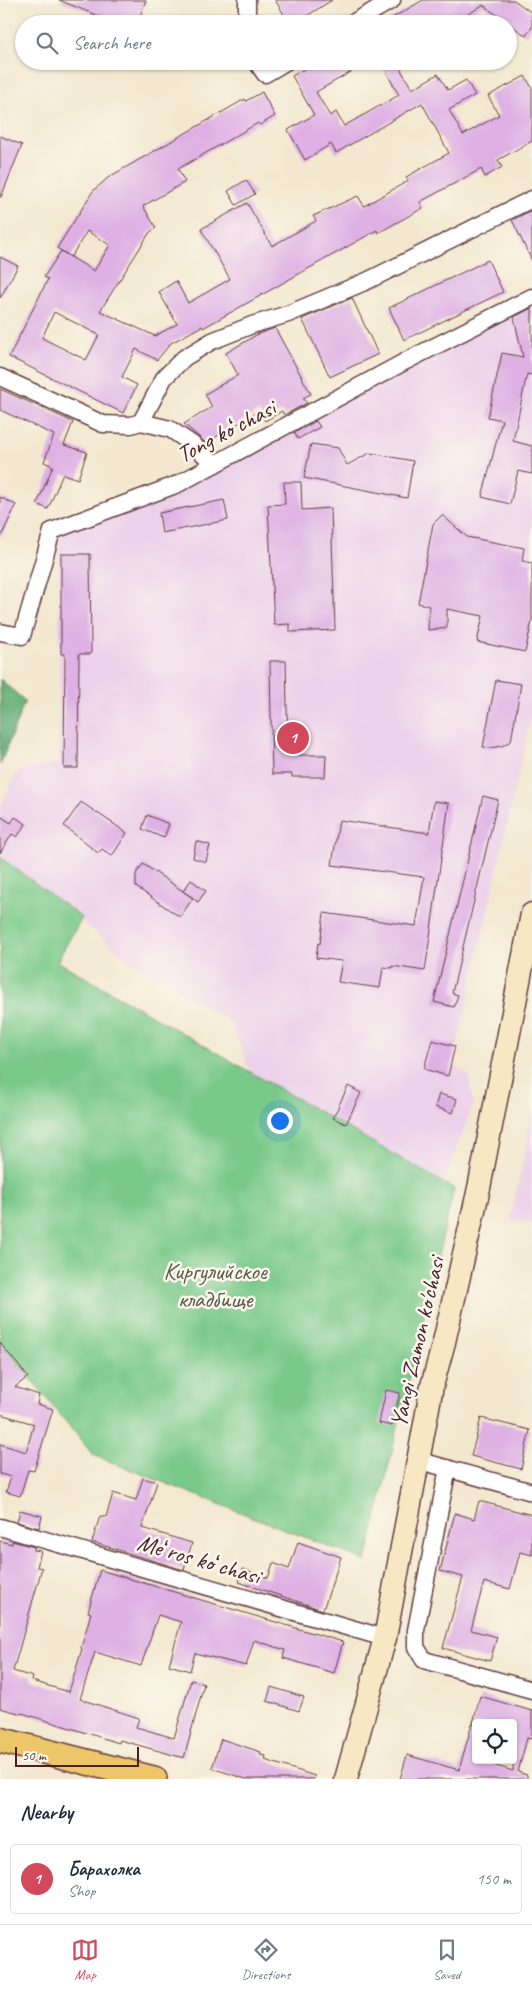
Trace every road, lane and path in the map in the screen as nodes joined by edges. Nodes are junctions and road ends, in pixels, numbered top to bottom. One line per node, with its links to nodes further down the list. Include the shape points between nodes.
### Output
1 (247, 0): 3 (street)
2 (392, 0): 4 (street)
3 (246, 15)
4 (366, 15)
5 (263, 70): 6 (street, via 266,74)
6 (272, 70)
7 (532, 199): 10 (street, via 368,281 212,341 184,358 164,378)
8 (532, 297): 11 (street, Tong koʻchasi)
9 (0, 377): 10 (street, via 103,424)
10 (141, 422): 11 (street, via 170,429)
11 (215, 464): 12 (street, Tong koʻchasi, via 178,484 52,531 22,636)
12 (0, 632)
13 (532, 914): 14 (street, Yangi Zamon ko'chasi, via 479,1188)
14 (417, 1460): 15 (street); 18 (street, Yangi Zamon ko'chasi)
15 (448, 1468): 16 (street); 19 (street, via 416,1630 416,1647 424,1660)
16 (532, 1492)
17 (0, 1527): 18 (street, Meʻros koʻchasi)
18 (385, 1638): 23 (street, Yangi Zamon ko'chasi)
19 (532, 1690)
20 (0, 1740): 21 (main road)
21 (120, 1775): 22 (main road)
22 (154, 1779)
23 (346, 1779)

